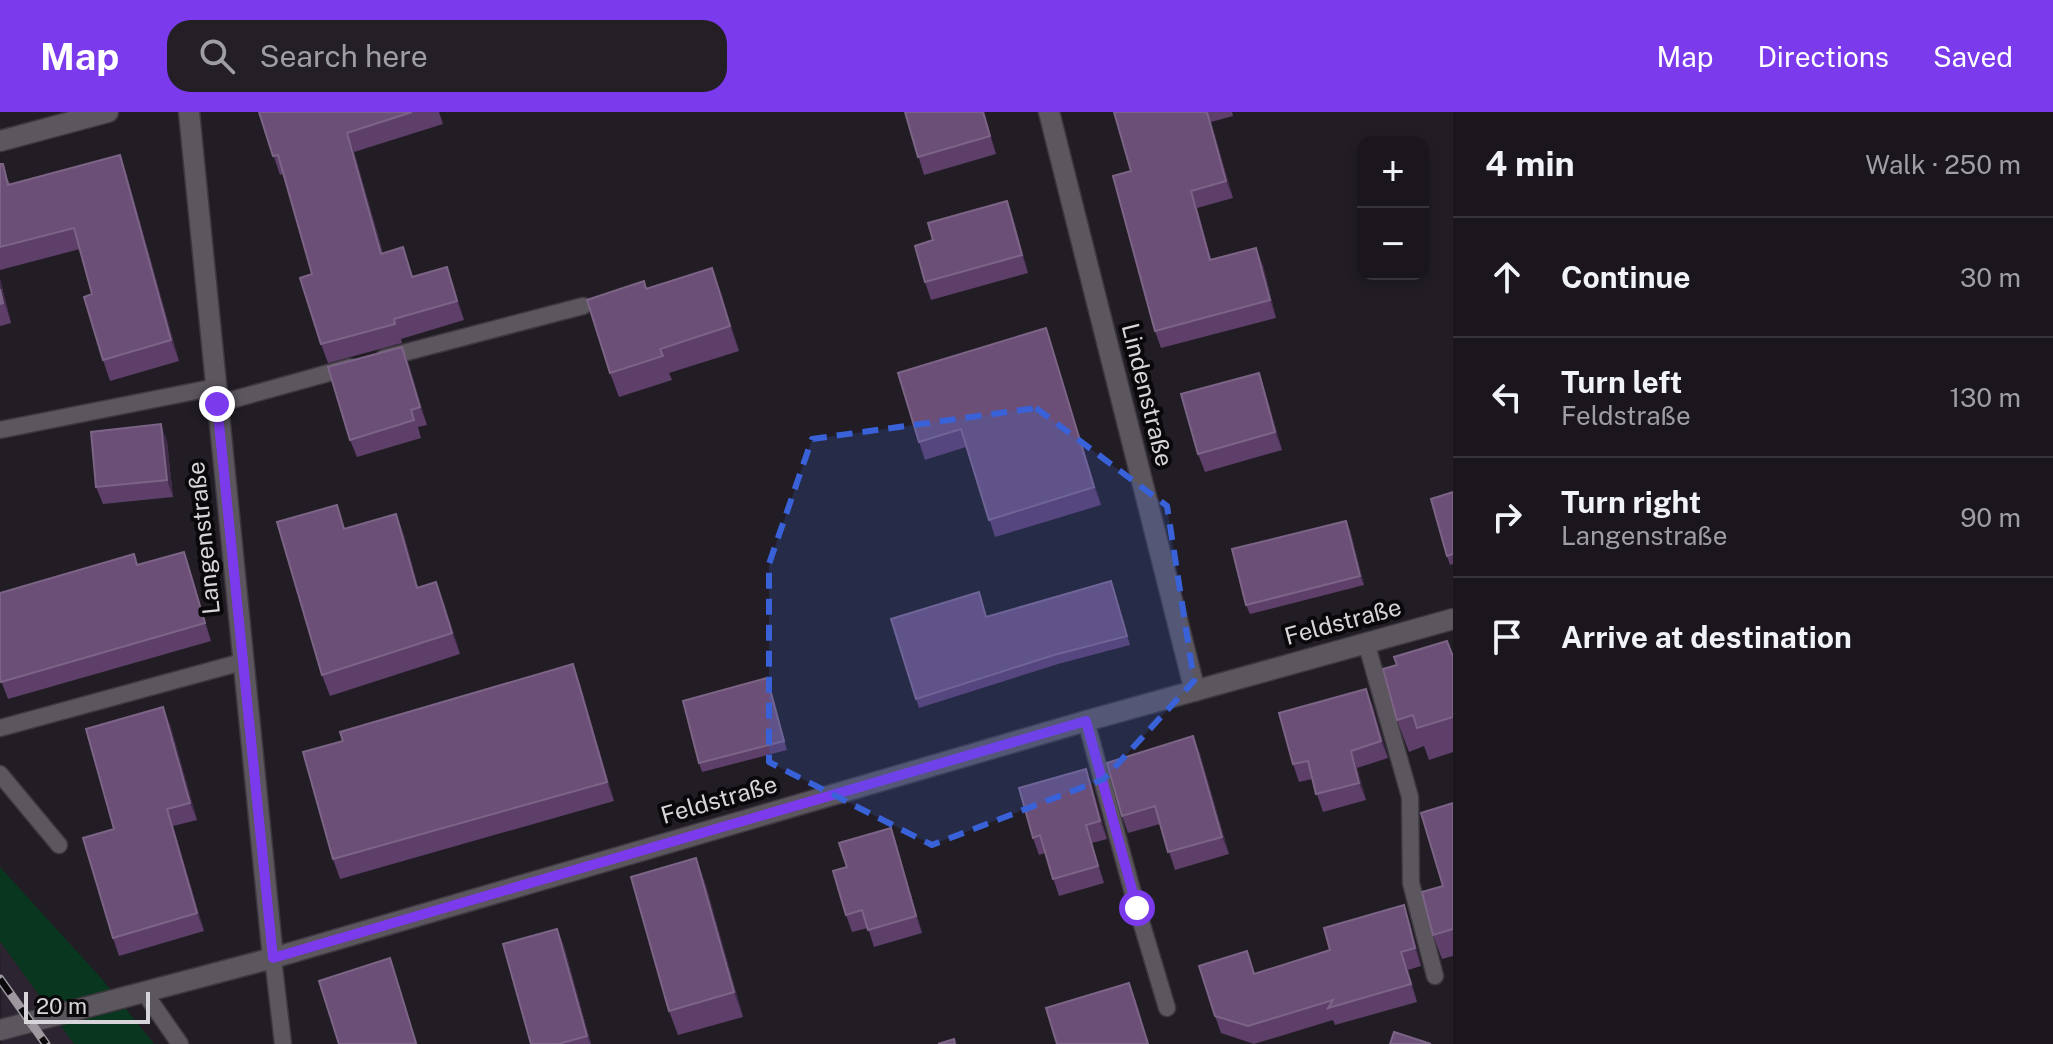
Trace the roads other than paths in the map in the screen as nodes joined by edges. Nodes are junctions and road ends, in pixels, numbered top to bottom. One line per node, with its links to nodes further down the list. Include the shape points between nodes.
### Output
1 (108, 112): 4 (street)
2 (189, 112): 6 (street, Langenstraße)
3 (1049, 112): 11 (street, Lindenstraße)
4 (0, 141)
5 (583, 306): 6 (lane)
6 (216, 395): 7 (lane); 10 (street, Langenstraße)
7 (0, 430)
8 (1453, 619): 9 (street, Feldstraße)
9 (1366, 642): 11 (street, Feldstraße); 17 (lane, via 1410,797 1411,883)
10 (242, 662): 13 (lane); 16 (street, Langenstraße)
11 (1195, 691): 12 (street, Feldstraße)
12 (1086, 721): 16 (street, Feldstraße); 19 (lane)
13 (0, 728)
14 (0, 774): 15 (lane)
15 (59, 845)
16 (273, 958): 18 (street, Feldstraße); 22 (lane)
17 (1435, 976)
18 (144, 992): 20 (street, Feldstraße); 21 (lane)
19 (1167, 1008)
20 (0, 1030)
21 (180, 1044)
22 (283, 1044)

